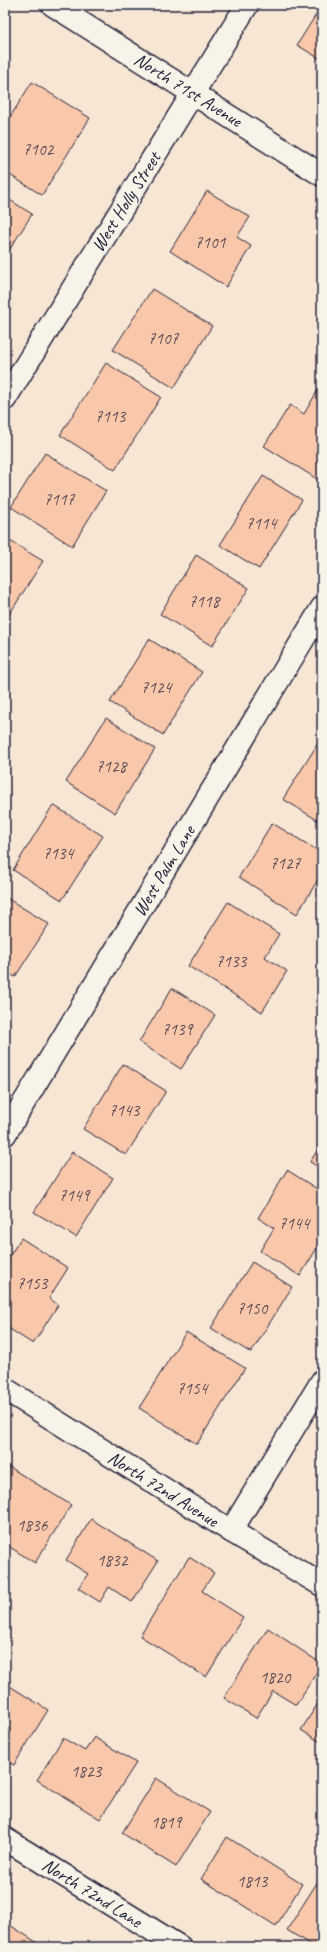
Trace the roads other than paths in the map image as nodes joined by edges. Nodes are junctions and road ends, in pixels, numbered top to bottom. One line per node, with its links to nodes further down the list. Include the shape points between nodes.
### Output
1 (53, 5): 3 (street, North 71st Avenue)
2 (247, 5): 3 (street, West Holly Street)
3 (194, 93): 4 (street, North 71st Avenue); 5 (street, West Holly Street)
4 (322, 175)
5 (5, 399)
6 (322, 608): 7 (street, West Palm Lane)
7 (5, 1134)
8 (322, 1381): 10 (street)
9 (5, 1390): 10 (street, North 72nd Avenue)
10 (231, 1531): 11 (street, North 72nd Avenue)
11 (322, 1585)
12 (5, 1839): 13 (street, North 72nd Lane)
13 (180, 1947)

